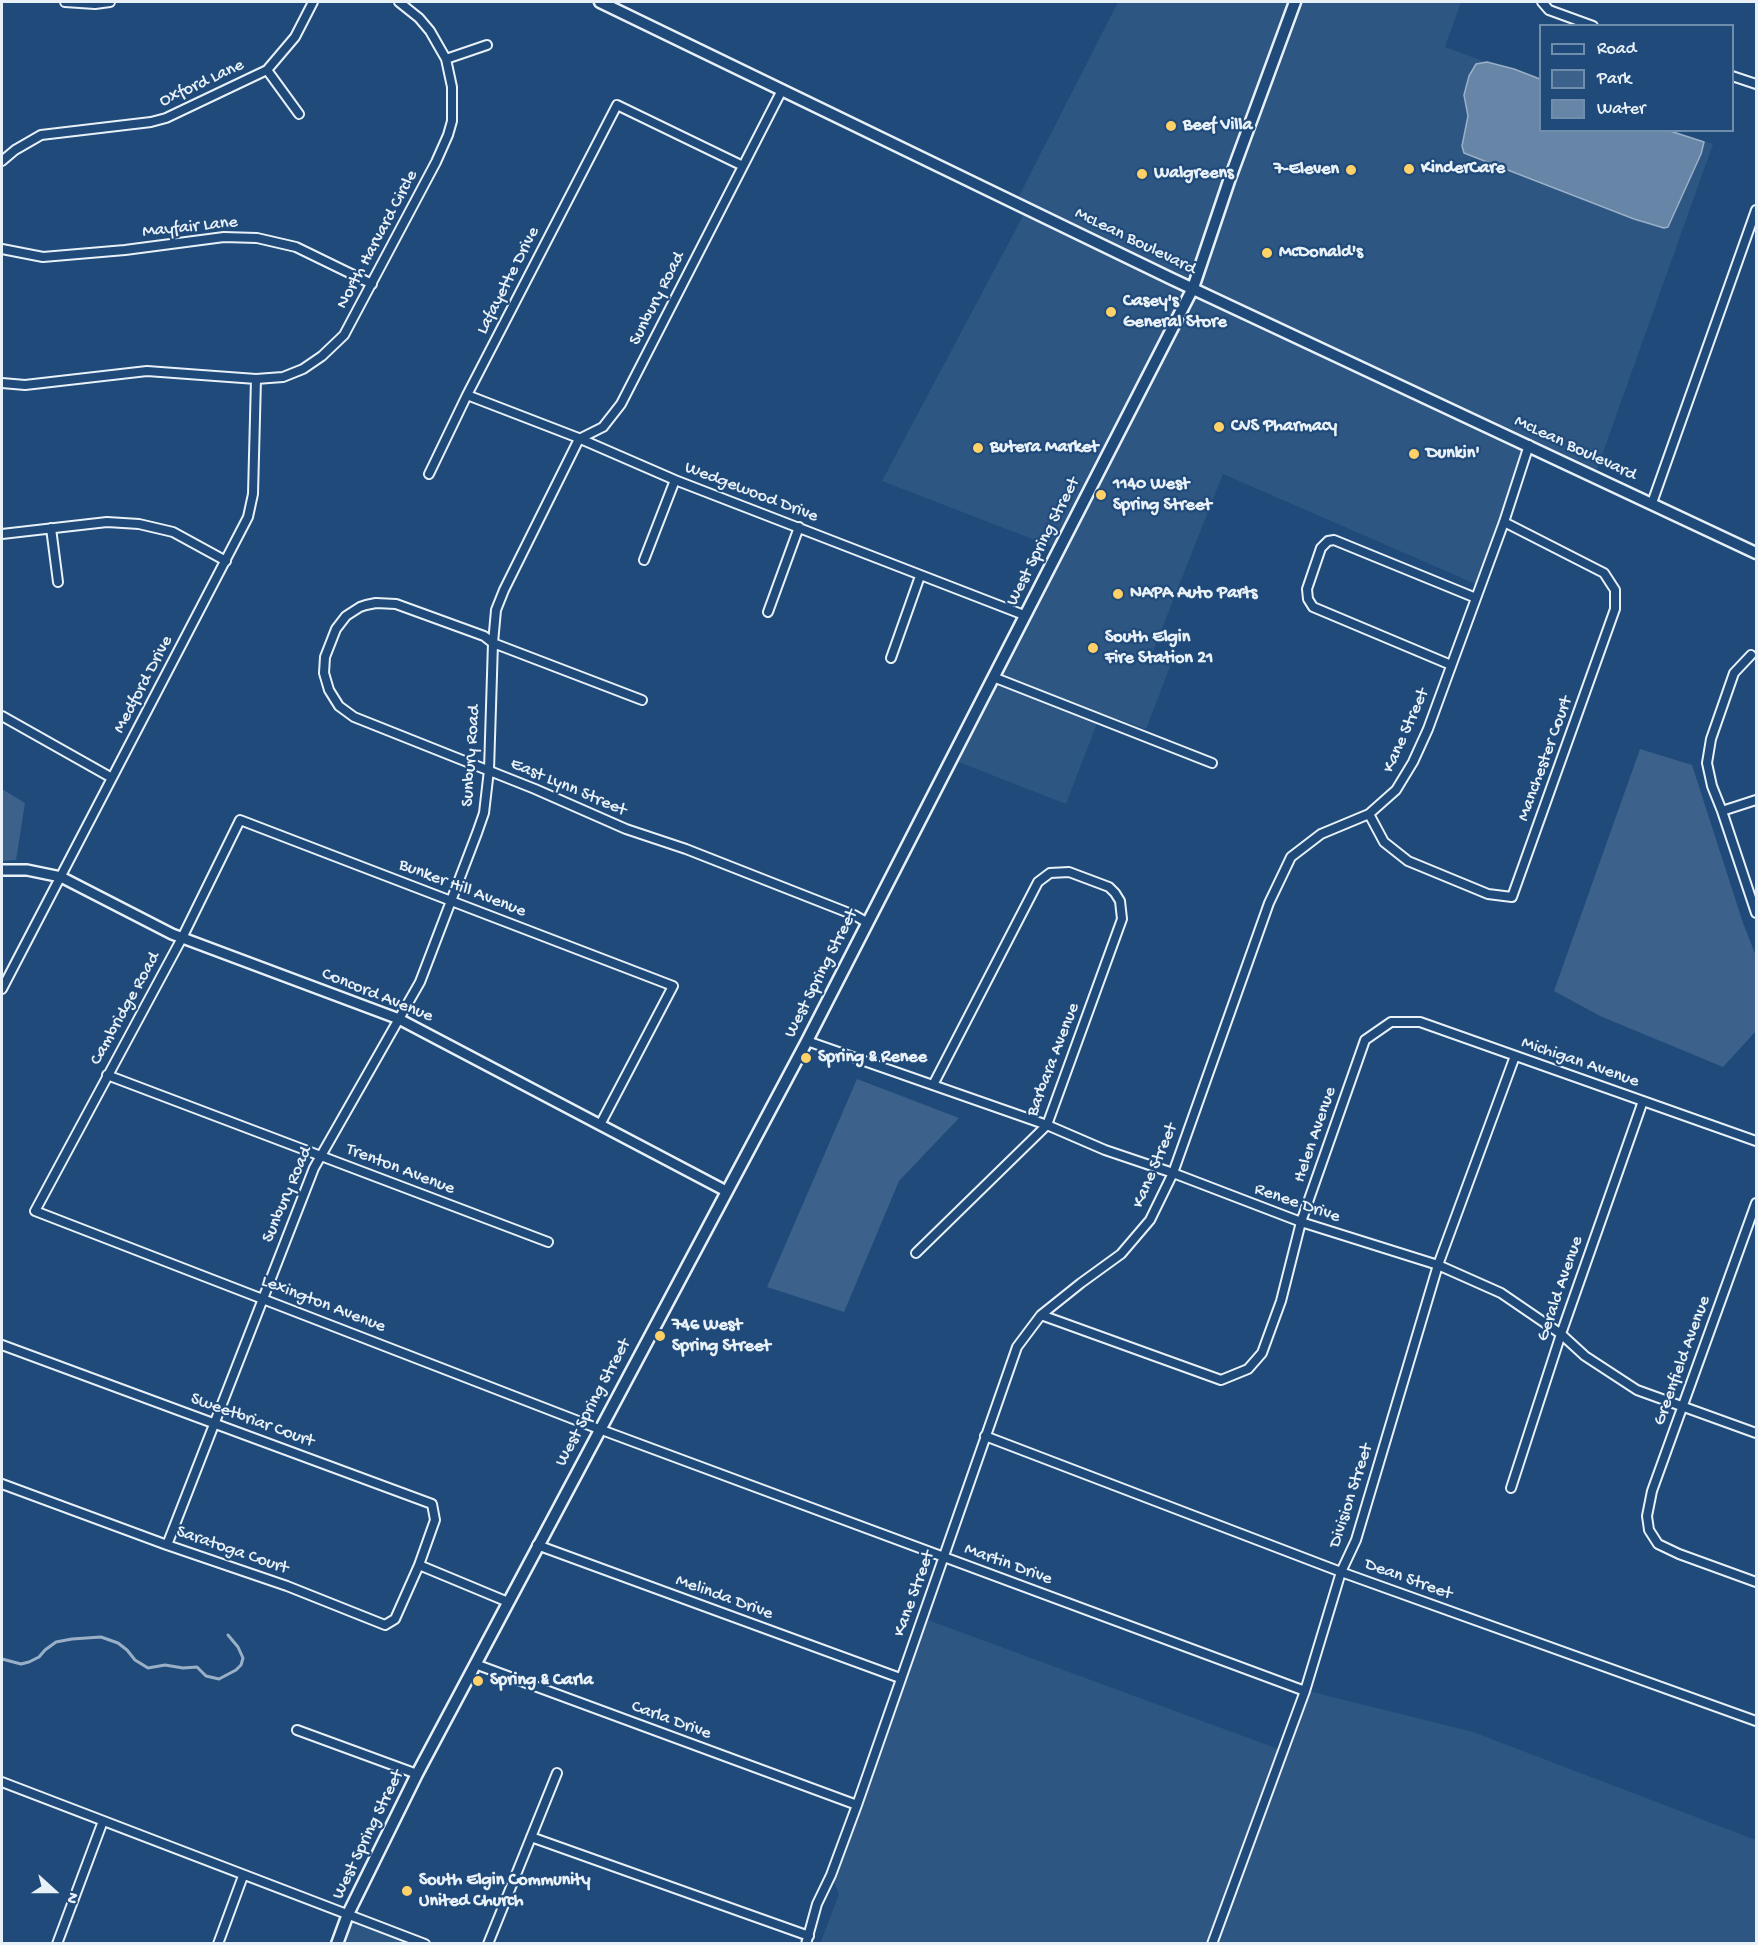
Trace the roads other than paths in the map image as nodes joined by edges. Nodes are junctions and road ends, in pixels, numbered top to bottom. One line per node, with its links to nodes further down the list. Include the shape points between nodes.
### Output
1 (65, 2): 2 (street)
2 (110, 2)
3 (314, 2): 11 (street, Oxford Lane, via 296,37)
4 (399, 2): 10 (street, North Harvard Circle, via 430,31)
5 (600, 2): 14 (main road, McLean Boulevard)
6 (1295, 2): 21 (main road, West Spring Street)
7 (1542, 2): 8 (street, via 1549,10)
8 (1588, 24)
9 (487, 45): 10 (street)
10 (446, 59): 20 (street, North Harvard Circle, via 453,101 448,135)
11 (267, 70): 15 (street); 16 (street, Oxford Lane, via 166,118 41,135)
12 (1734, 77): 13 (street)
13 (1756, 84)
14 (782, 90): 17 (street, Sunbury Road); 21 (main road, McLean Boulevard)
15 (300, 114)
16 (2, 161)
17 (743, 166): 24 (street, Lafayette Drive, via 617,105); 25 (street, Sunbury Road, via 621,404 603,426)
18 (1756, 210): 29 (street)
19 (2, 249): 20 (street, Mayfair Lane, via 43,257 224,237 257,238 296,248)
20 (372, 284): 22 (street, North Harvard Circle, via 344,335 322,356 283,377)
21 (1193, 288): 26 (main road, McLean Boulevard); 41 (main road, West Spring Street)
22 (256, 379): 23 (street, North Harvard Circle, via 147,371 25,385); 36 (street, Medford Drive, via 253,494 248,517)
23 (2, 383)
24 (467, 395): 25 (street, Wedgewood Drive); 27 (street, Lafayette Drive)
25 (579, 438): 28 (street, Wedgewood Drive); 42 (street, Sunbury Road, via 504,590 496,610)
26 (1529, 445): 29 (main road, McLean Boulevard); 30 (street, Kane Street)
27 (429, 474)
28 (675, 480): 31 (street, Wedgewood Drive); 35 (street)
29 (1652, 503): 34 (main road, McLean Boulevard)
30 (1504, 522): 39 (street, Kane Street); 54 (street, Manchester Court, via 1604,573 1615,590 1616,609 1512,897 1488,894 1408,861 1384,842)
31 (799, 527): 37 (street, Wedgewood Drive); 40 (street)
32 (51, 528): 33 (street); 36 (street, via 107,522 139,524 174,532); 38 (street)
33 (2, 534)
34 (1756, 553)
35 (644, 560)
36 (226, 561): 51 (street, Medford Drive)
37 (920, 576): 41 (street, Wedgewood Drive); 44 (street)
38 (58, 582)
39 (1476, 598): 45 (street, Kane Street); 45 (street, via 1334,540 1321,548 1307,589 1313,607)
40 (768, 612)
41 (1024, 615): 46 (main road, West Spring Street)
42 (493, 643): 47 (street); 50 (street, Sunbury Road); 50 (street, East Lynn Street, via 484,636 396,604 376,603 346,616 325,657 324,673 339,706 354,717)
43 (1751, 655): 53 (street, via 1734,674 1711,739 1707,763)
44 (891, 658)
45 (1451, 665): 54 (street, Kane Street, via 1413,762 1396,790)
46 (993, 677): 49 (street); 60 (main road, West Spring Street)
47 (642, 700)
48 (2, 716): 51 (street)
49 (1212, 763)
50 (489, 770): 58 (street, Sunbury Road, via 484,813); 60 (street, East Lynn Street, via 626,829 697,853)
51 (112, 778): 57 (street, Medford Drive)
52 (1756, 800): 53 (street)
53 (1722, 811): 59 (street)
54 (1369, 814): 74 (street, Kane Street, via 1321,834 1291,857 1269,903)
55 (241, 820): 58 (street, Bunker Hill Avenue); 61 (street, Cambridge Road)
56 (2, 870): 57 (street, Concord Avenue)
57 (61, 877): 61 (street, Concord Avenue); 62 (street, Medford Drive)
58 (452, 901): 63 (street, Sunbury Road, via 420,982); 70 (street, Bunker Hill Avenue, via 673,986)
59 (1756, 913)
60 (868, 923): 65 (main road, West Spring Street)
61 (182, 939): 63 (street, Concord Avenue); 67 (street, Cambridge Road)
62 (2, 989)
63 (399, 1018): 70 (street, Concord Avenue); 73 (street, Sunbury Road)
64 (1391, 1022): 66 (street, Michigan Avenue, via 1420,1022); 78 (street, Helen Avenue, via 1365,1040)
65 (807, 1041): 68 (street, Renee Drive); 75 (main road, West Spring Street)
66 (1515, 1056): 69 (street, Michigan Avenue); 81 (street, Division Street)
67 (107, 1075): 73 (street, Trenton Avenue); 77 (street, Cambridge Road)
68 (933, 1085): 71 (street, Renee Drive); 71 (street, Barbara Avenue, via 1038,882 1050,873 1070,872 1109,887 1122,910 1120,926)
69 (1643, 1101): 72 (street, Michigan Avenue); 84 (street, Gerald Avenue)
70 (601, 1124): 75 (street, Concord Avenue)
71 (1047, 1125): 74 (street, Renee Drive); 80 (street, Barbara Avenue)
72 (1756, 1141)
73 (320, 1155): 79 (street, Trenton Avenue); 82 (street, Sunbury Road)
74 (1173, 1173): 78 (street, Renee Drive); 83 (street, Kane Street, via 1150,1220 1121,1254)
75 (726, 1191): 88 (main road, West Spring Street)
76 (1756, 1203): 86 (street, Greenfield Avenue)
77 (35, 1211): 82 (street, Lexington Avenue)
78 (1301, 1222): 81 (street, Renee Drive); 83 (street, Helen Avenue, via 1281,1301 1262,1353 1248,1369 1221,1380)
79 (548, 1242)
80 (916, 1253)
81 (1438, 1265): 84 (street, Renee Drive, via 1501,1293); 97 (street, Division Street, via 1356,1540)
82 (262, 1298): 87 (street, Sunbury Road); 88 (street, Lexington Avenue)
83 (1041, 1316): 90 (street, Kane Street, via 1017,1347)
84 (1561, 1334): 86 (street, Renee Drive, via 1585,1356 1637,1390); 92 (street, Gerald Avenue)
85 (2, 1345): 87 (street, Sweetbriar Court)
86 (1682, 1407): 89 (street, Renee Drive); 98 (street, Greenfield Avenue, via 1652,1491 1647,1516 1649,1530 1658,1544)
87 (214, 1423): 93 (street, Sunbury Road); 96 (street, Sweetbriar Court, via 432,1504 435,1520)
88 (599, 1429): 94 (main road, West Spring Street); 95 (street, Martin Drive)
89 (1756, 1434)
90 (985, 1436): 95 (street, Kane Street); 97 (street, Dean Street)
91 (2, 1484): 93 (street, Saratoga Court)
92 (1511, 1488)
93 (167, 1545): 96 (street, Saratoga Court, via 385,1625 395,1620)
94 (537, 1545): 99 (main road, West Spring Street); 101 (street, Melinda Drive)
95 (944, 1558): 101 (street, Kane Street); 102 (street, Martin Drive)
96 (419, 1565): 99 (street)
97 (1341, 1572): 102 (street, Division Street); 103 (street, Dean Street)
98 (1756, 1582)
99 (508, 1602): 100 (main road, West Spring Street)
100 (475, 1664): 106 (main road, West Spring Street); 108 (street, Carla Drive)
101 (900, 1678): 108 (street, Kane Street)
102 (1305, 1691): 119 (street, Division Street)
103 (1756, 1721)
104 (297, 1730): 106 (street)
105 (557, 1773): 110 (street)
106 (417, 1774): 112 (main road, West Spring Street)
107 (2, 1782): 109 (street)
108 (857, 1805): 113 (street, Kane Street, via 817,1904)
109 (102, 1821): 111 (street); 114 (street)
110 (531, 1837): 113 (street); 118 (street)
111 (243, 1876): 112 (street); 115 (street)
112 (348, 1914): 116 (main road, West Spring Street); 117 (street)
113 (808, 1940)
114 (57, 1944)
115 (218, 1944)
116 (337, 1944)
117 (425, 1944)
118 (488, 1944)
119 (1212, 1944)

